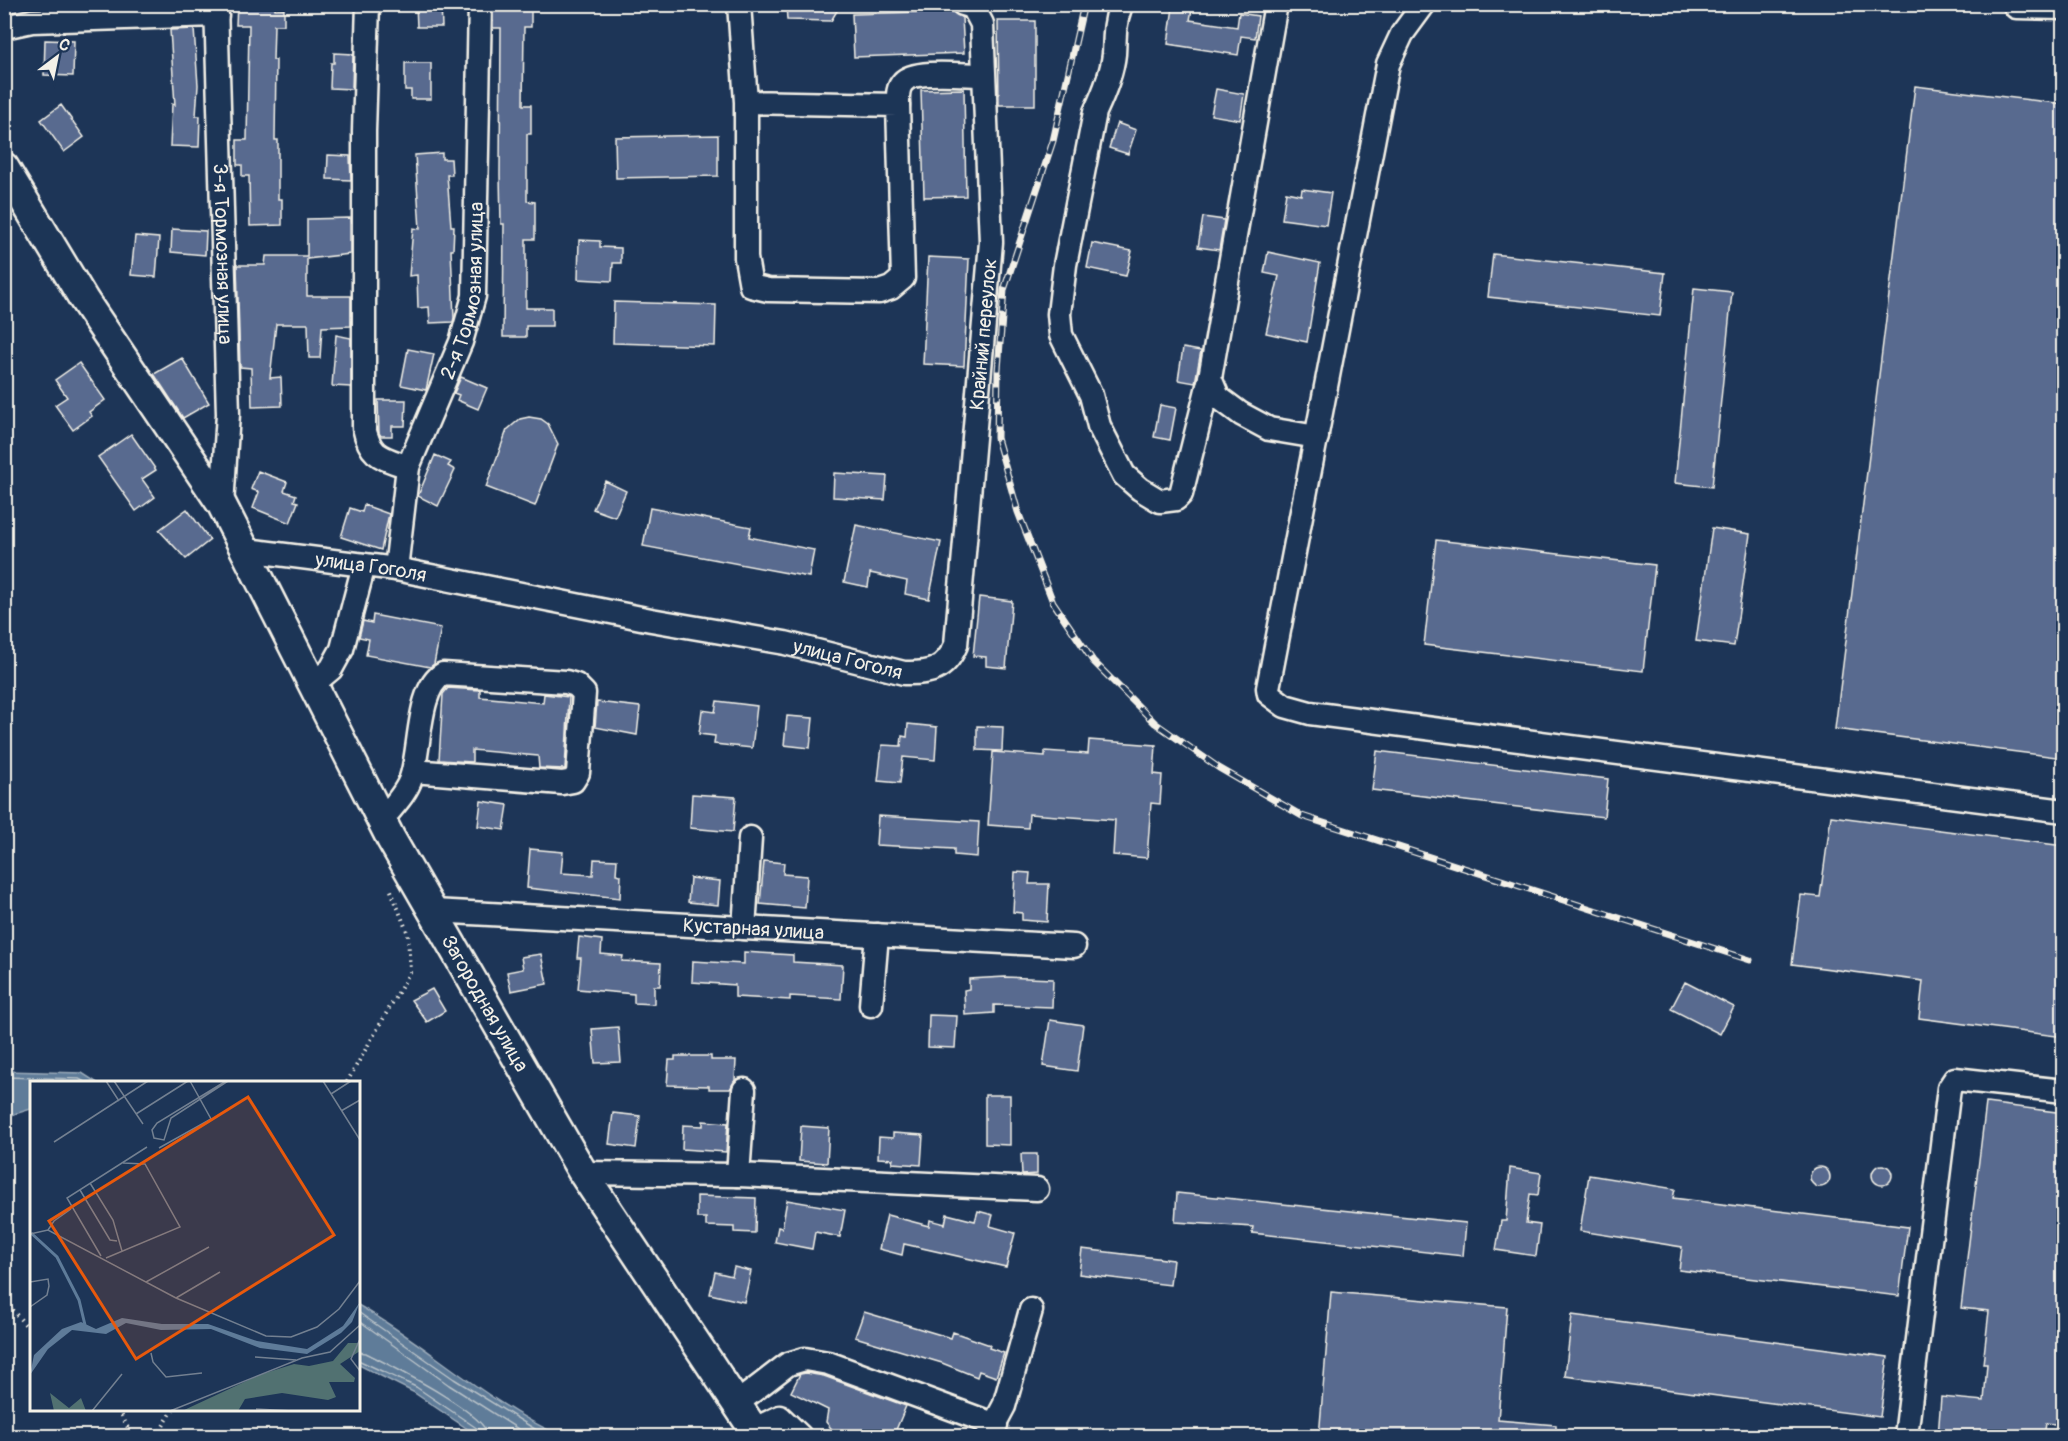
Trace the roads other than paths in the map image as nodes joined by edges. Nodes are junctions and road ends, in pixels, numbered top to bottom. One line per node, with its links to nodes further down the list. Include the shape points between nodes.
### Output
1 (368, 4): 18 (street, via 364,427 368,444 376,454)
2 (480, 4): 18 (street, 2-я Тормозная улица, via 474,296 461,342)
3 (739, 4): 13 (street)
4 (963, 4): 12 (street, Крайний переулок, via 978,13 982,24)
5 (1276, 4): 16 (street)
6 (1424, 4): 17 (street, via 1402,34 1388,64)
7 (2014, 4): 9 (street)
8 (1120, 8): 16 (street, via 1113,33 1114,55 1095,112 1067,254 1059,314 1061,335 1124,475 1160,501 1176,499 1181,494)
9 (2064, 9)
10 (216, 10): 11 (street, via 32,21); 19 (street, 3-я Тормозная улица, via 228,414)
11 (4, 27)
12 (982, 75): 14 (street, via 914,75 898,91); 23 (street, Крайний переулок, via 991,242 956,645 950,659)
13 (746, 102): 14 (street); 14 (street, via 746,258 752,286 768,290 879,292 903,278)
14 (898, 105)
15 (4, 167): 19 (main road, via 84,300)
16 (1210, 378): 17 (street, via 1218,397 1241,414 1269,429)
17 (1317, 437): 26 (street, via 1268,688 1269,694 1285,706 1310,713)
18 (408, 467): 22 (street, 2-я Тормозная улица)
19 (222, 505): 20 (main road)
20 (246, 550): 21 (street, улица Гоголя); 24 (main road, Загородная улица)
21 (364, 566): 22 (street, улица Гоголя); 24 (street, via 342,649 331,669)
22 (396, 569): 23 (street, улица Гоголя, via 784,643 904,673 924,674)
23 (938, 668)
24 (312, 685): 27 (main road, Загородная улица)
25 (413, 771): 25 (street, via 427,693 433,680 443,674 566,682 584,693 578,773 573,781); 27 (street, via 401,796)
26 (2064, 811)
27 (382, 820): 29 (main road, Загородная улица)
28 (750, 838): 30 (street)
29 (433, 911): 30 (street, Кустарная улица); 36 (main road, Загородная улица)
30 (744, 928): 31 (street, Кустарная улица)
31 (877, 935): 32 (street, Кустарная улица); 33 (street)
32 (1074, 946)
33 (872, 1005)
34 (744, 1090): 37 (street)
35 (2064, 1091): 44 (street, via 1955,1079 1949,1088)
36 (583, 1173): 37 (street); 40 (main road, Загородная улица)
37 (738, 1175): 38 (street)
38 (1036, 1189)
39 (1031, 1310): 41 (street, via 1004,1406)
40 (736, 1404): 41 (street, via 788,1364 805,1359 828,1363); 42 (main road, Загородная улица)
41 (992, 1431)
42 (756, 1433): 43 (street, via 780,1417)
43 (800, 1437)
44 (1906, 1437)

